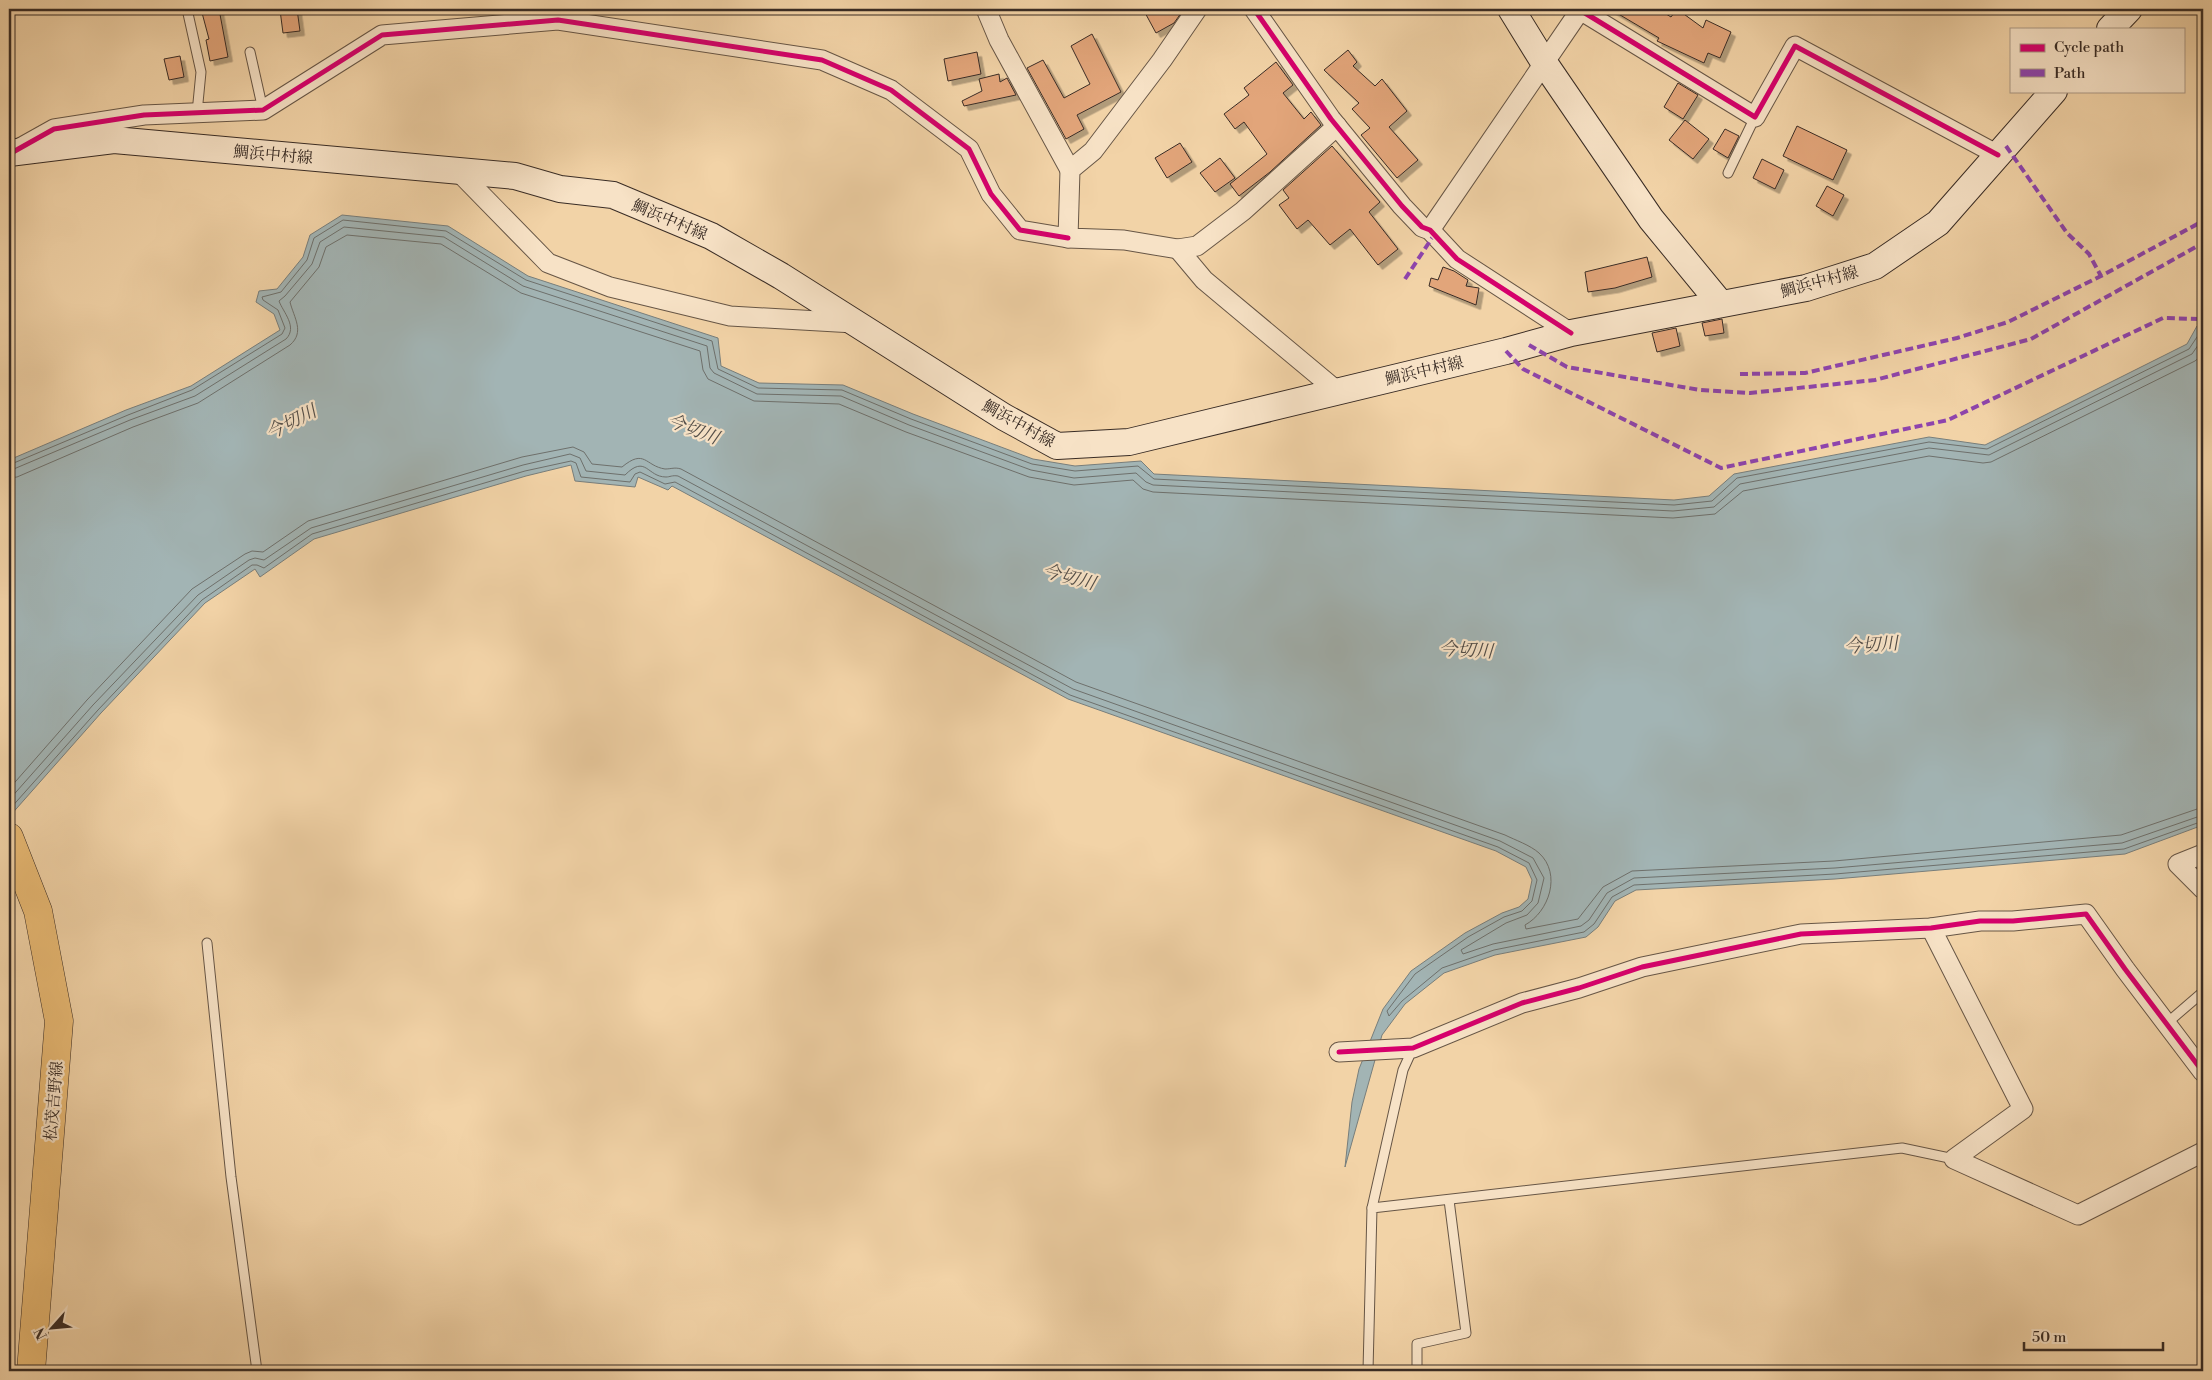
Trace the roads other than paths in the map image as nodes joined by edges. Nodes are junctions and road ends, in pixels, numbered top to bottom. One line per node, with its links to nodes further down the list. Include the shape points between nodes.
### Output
1 (187, 9): 13 (lane, via 200,72)
2 (986, 9): 19 (street, via 999,40)
3 (1197, 9): 19 (street, via 1093,151)
4 (1254, 9): 15 (street)
5 (1512, 9): 10 (main road)
6 (1581, 9): 10 (street); 14 (street)
7 (2129, 9): 8 (main road)
8 (2111, 28)
9 (250, 52): 12 (lane)
10 (1545, 64): 21 (street); 24 (main road, via 1651,219)
11 (2053, 92): 17 (main road, 鯛浜中村線)
12 (263, 110): 13 (street); 22 (street, via 382,35 392,34 558,20 822,60 891,90 969,149 991,194 1020,230)
13 (196, 113): 16 (street, via 144,115 54,129)
14 (1755, 117): 17 (street, via 1795,46); 20 (lane)
15 (1336, 126): 21 (street, via 1402,206 1422,227); 23 (street, via 1243,211 1197,246)
16 (11, 152): 18 (main road, 鯛浜中村線, via 114,140)
17 (1998, 155): 24 (main road, 鯛浜中村線, via 1938,223 1875,266 1806,288)
18 (458, 170): 25 (main road, 鯛浜中村線, via 515,176 560,189 613,195 711,236); 25 (street, via 548,263 610,287 730,316)
19 (1070, 170): 22 (street)
20 (1728, 173)
21 (1430, 230): 26 (street, via 1457,259)
22 (1068, 238): 23 (street, via 1124,240)
23 (1178, 249): 27 (street, via 1204,280)
24 (1720, 303): 26 (main road, 鯛浜中村線)
25 (855, 324): 27 (main road, 鯛浜中村線, via 1004,417 1057,446 1129,442)
26 (1571, 333): 27 (main road, 鯛浜中村線)
27 (1337, 391)
28 (9, 837): 43 (main road, 松茂吉野線, via 38,911 59,1021)
29 (2203, 854): 30 (street, via 2178,864)
30 (2203, 889)
31 (1931, 928): 34 (street, via 1980,921 2086,914); 35 (street, via 1800,934 1642,967 1522,1003); 39 (street, via 2023,1109)
32 (207, 942): 44 (lane, via 231,1177)
33 (2203, 992): 34 (lane)
34 (2167, 1023): 37 (street)
35 (1412, 1048): 36 (street); 41 (lane, via 1403,1070)
36 (1339, 1052)
37 (2203, 1072)
38 (2203, 1152): 39 (street, via 2078,1215)
39 (1954, 1159): 40 (lane, via 1902,1148)
40 (1449, 1200): 41 (lane); 42 (lane, via 1466,1333 1417,1344)
41 (1372, 1208): 45 (lane)
42 (1416, 1369)
43 (31, 1371)
44 (257, 1371)
45 (1368, 1371)

